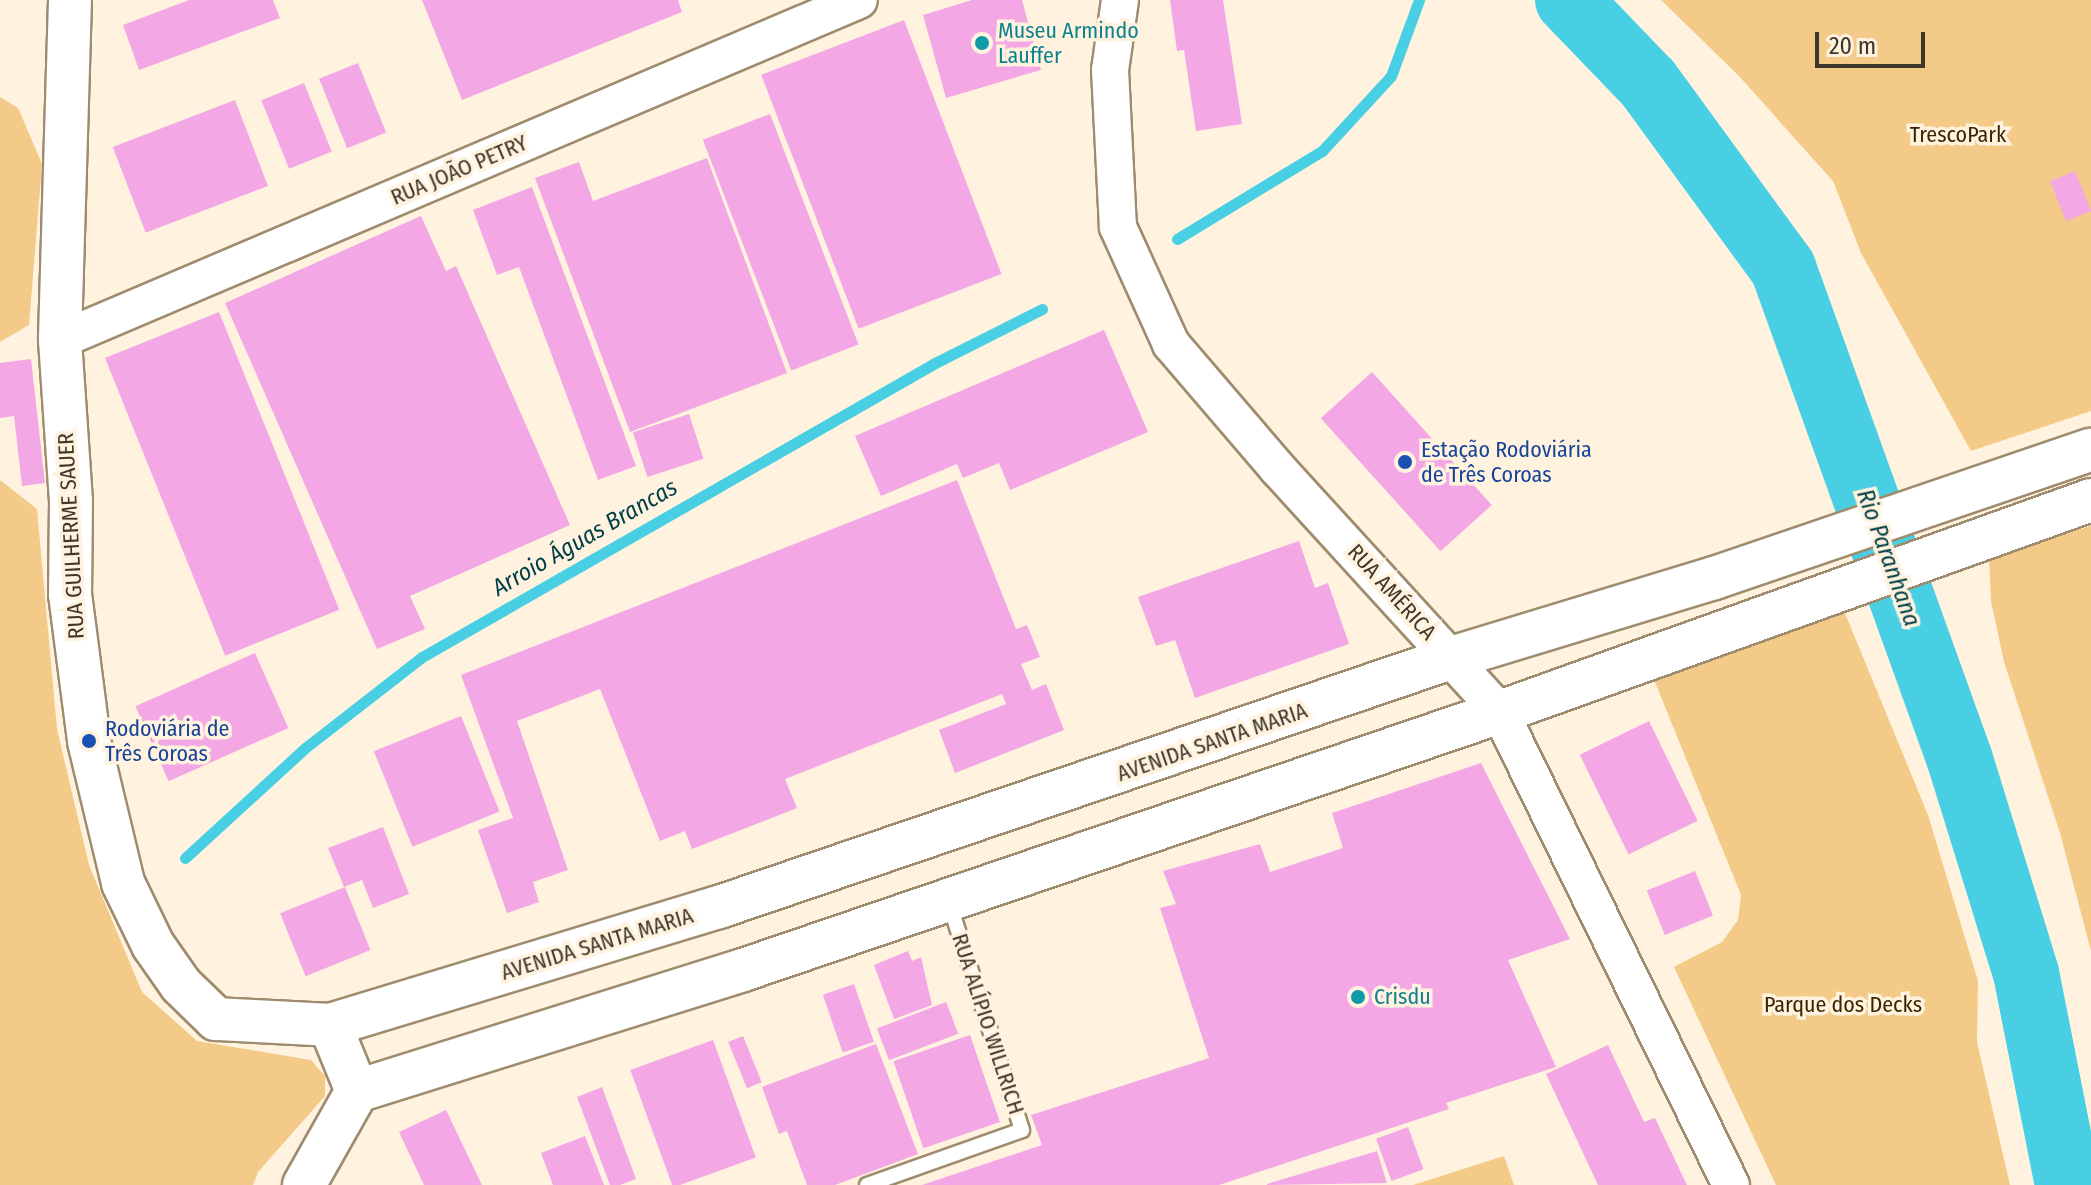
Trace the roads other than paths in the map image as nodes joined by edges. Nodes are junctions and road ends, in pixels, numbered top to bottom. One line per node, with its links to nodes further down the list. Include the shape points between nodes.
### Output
1 (70, 0): 4 (main road, RUA GUILHERME SAUER)
2 (859, 0): 4 (street, RUA JOÃO PETRY)
3 (1120, 0): 7 (street, RUA AMÉRICA, via 1110,70 1118,227 1171,344)
4 (60, 340): 14 (main road, RUA GUILHERME SAUER, via 71,501 70,594 89,741 123,883 153,945 181,985 216,1019)
5 (2085, 452): 7 (main road, AVENIDA SANTA MARIA, via 1714,578)
6 (2091, 500): 8 (main road)
7 (1451, 658): 8 (street, RUA AMÉRICA); 9 (main road, AVENIDA SANTA MARIA)
8 (1500, 712): 10 (main road); 18 (street, RUA AMÉRICA)
9 (1123, 773): 10 (main road); 12 (main road, AVENIDA SANTA MARIA)
10 (1145, 832): 11 (main road)
11 (947, 898): 13 (main road); 17 (lane, RUA ALÍPIO WILLRICH, via 1022,1130)
12 (719, 907): 13 (main road); 14 (main road, AVENIDA SANTA MARIA)
13 (743, 970): 15 (main road)
14 (330, 1025): 15 (main road)
15 (357, 1091): 16 (main road)
16 (304, 1185)
17 (867, 1185)
18 (1731, 1185)

